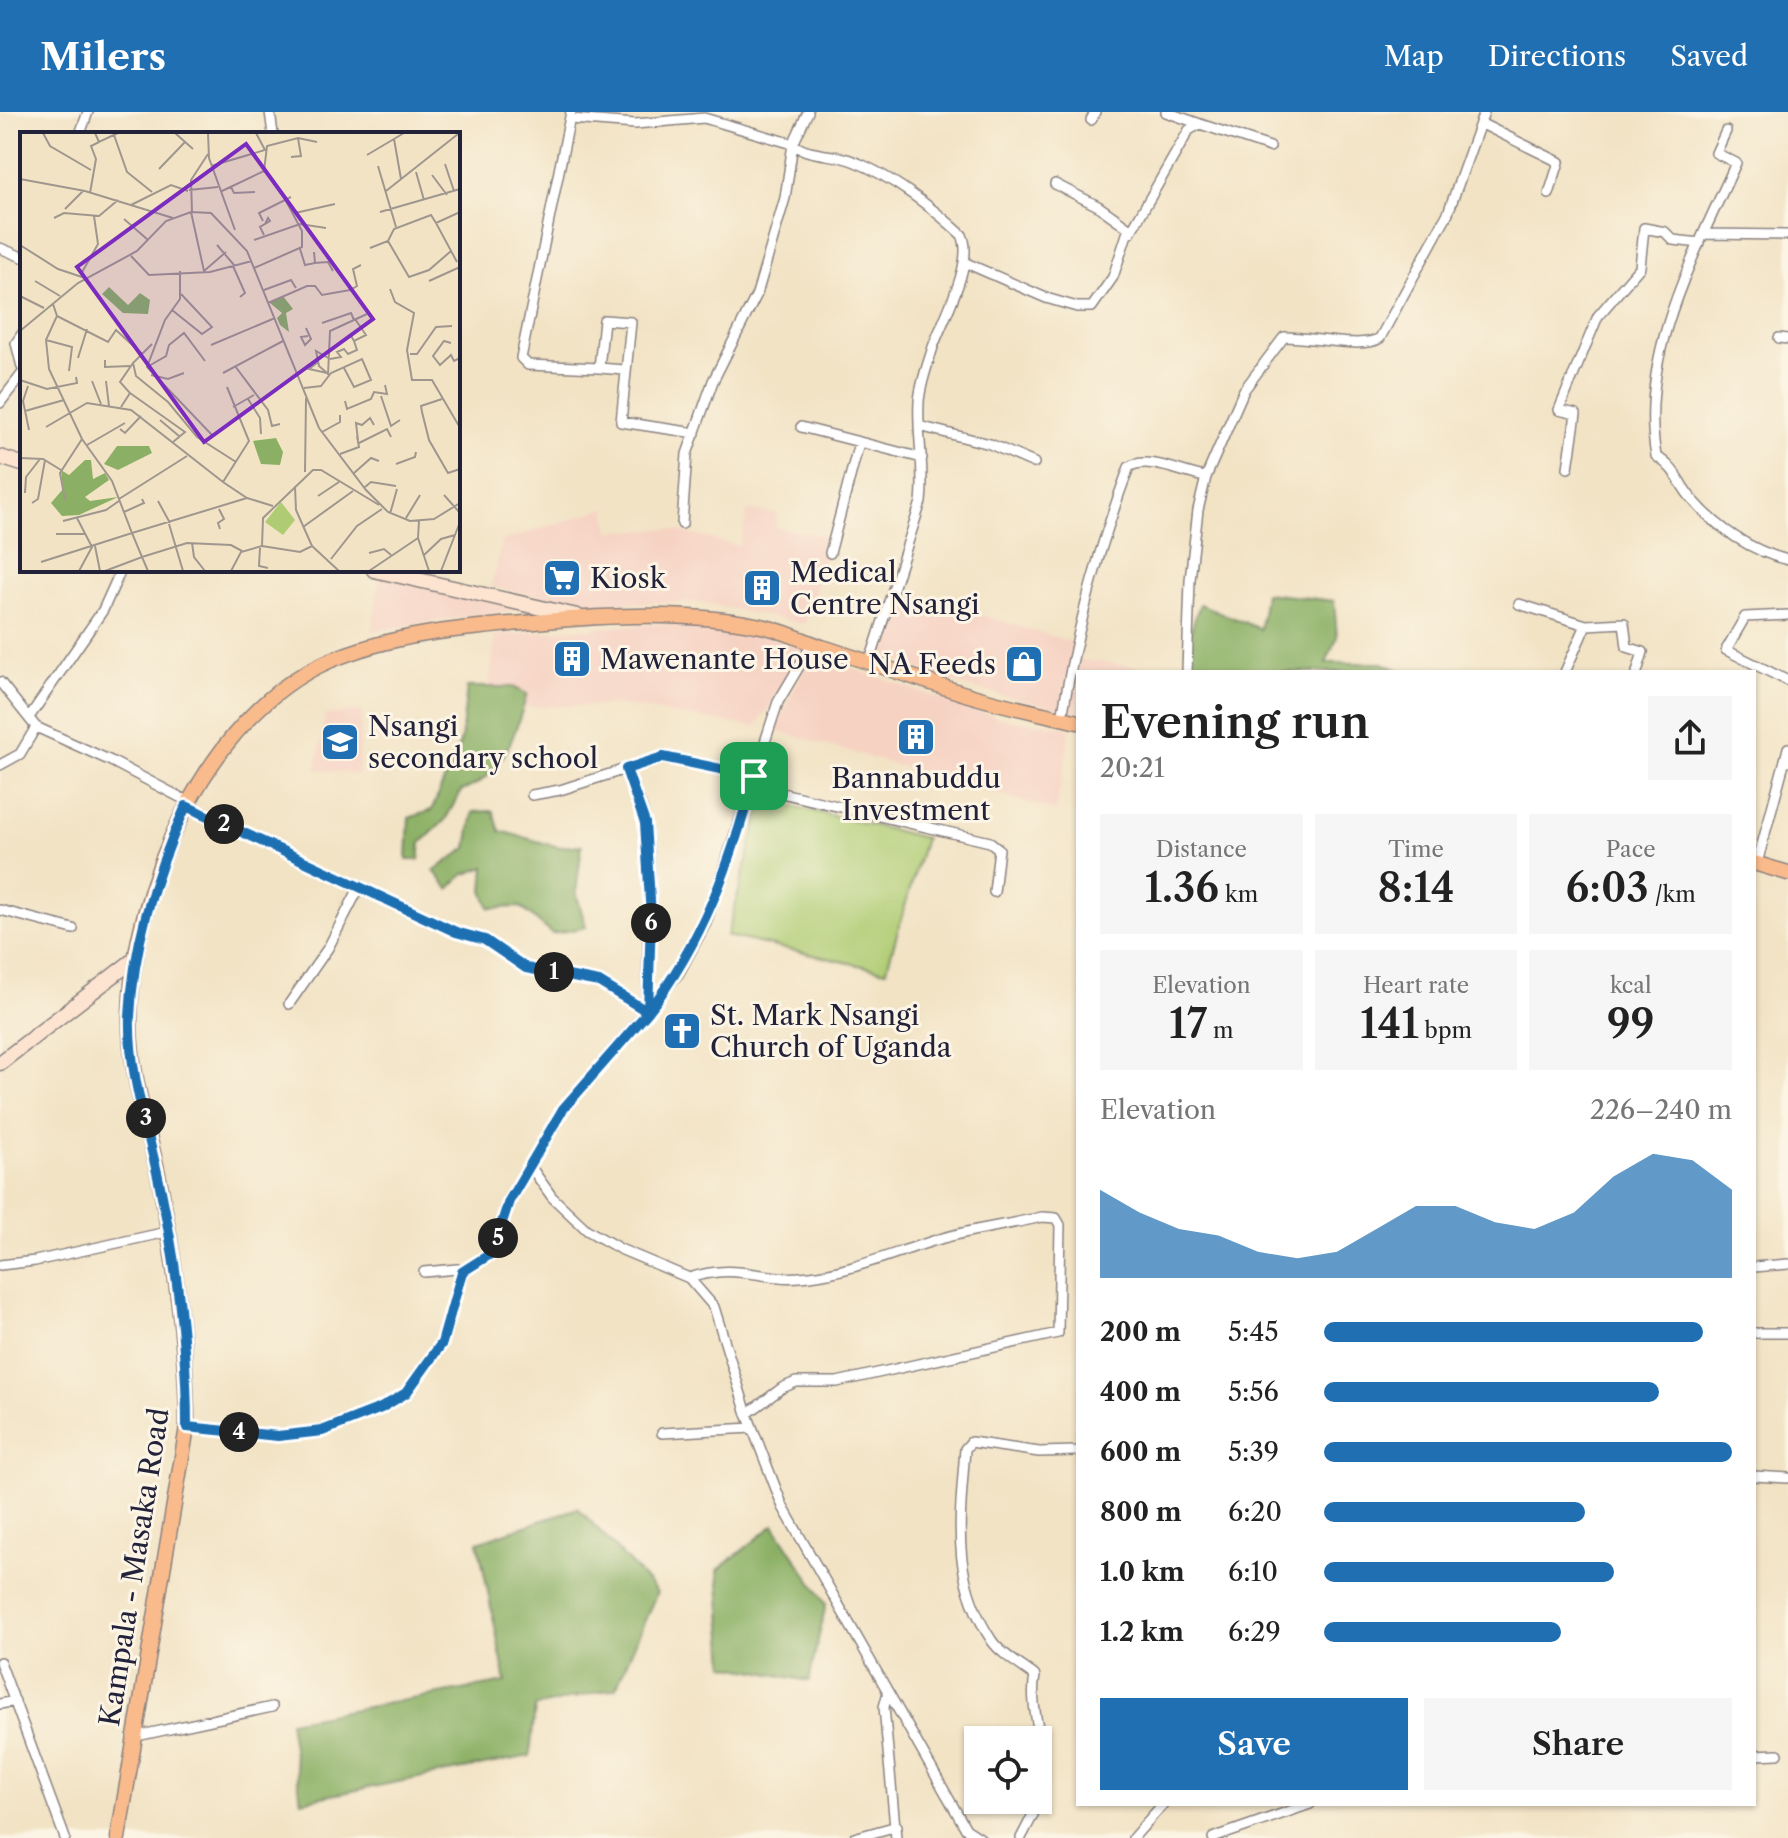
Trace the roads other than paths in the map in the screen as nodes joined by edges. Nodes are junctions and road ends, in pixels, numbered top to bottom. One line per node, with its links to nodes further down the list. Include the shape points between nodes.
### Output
1 (88, 112): 11 (street)
2 (270, 112): 12 (street)
3 (808, 112): 13 (street)
4 (1166, 112): 8 (street)
5 (1484, 112): 9 (street)
6 (704, 115): 7 (street, via 635,124); 13 (street)
7 (571, 116): 25 (street, via 521,358 528,365)
8 (1200, 124): 14 (street); 17 (street, via 1189,130)
9 (1482, 124): 16 (street, via 1559,162); 38 (street, via 1448,213 1387,330 1366,345 1284,337 1244,390)
10 (1726, 131): 19 (street, via 1716,153 1736,163)
11 (81, 132)
12 (273, 132)
13 (793, 144): 22 (street, via 853,161 893,184 962,235); 31 (street, via 785,198 757,294 713,381)
14 (1270, 147)
15 (1055, 184): 17 (street, via 1125,224)
16 (1549, 194)
17 (1129, 235): 22 (street, via 1113,277 1092,307 1046,298)
18 (1788, 235): 19 (street)
19 (1702, 239): 37 (street, via 1673,240 1665,232 1644,228 1640,267 1598,316 1559,410 1576,414); 41 (street, via 1653,379 1656,456 1674,468 1691,498 1732,535 1758,551)
20 (0, 248): 21 (street)
21 (20, 256)
22 (966, 263): 29 (street, via 919,397)
23 (20, 337): 24 (street)
24 (20, 359)
25 (599, 368): 26 (street); 26 (street, via 604,320 631,322)
26 (624, 370): 31 (street, via 621,422)
27 (20, 377): 28 (street)
28 (0, 403)
29 (919, 426): 34 (street); 36 (street, via 990,444)
30 (801, 427): 32 (street)
31 (695, 433): 39 (street, via 687,454)
32 (859, 443): 34 (street); 40 (street)
33 (0, 457): 35 (main road)
34 (922, 458): 49 (street, via 921,502)
35 (20, 463)
36 (1034, 463)
37 (1568, 468)
38 (1206, 477): 50 (street, via 1190,580); 56 (street, via 1155,465 1129,467 1093,566)
39 (682, 524)
40 (830, 553)
41 (1788, 560)
42 (120, 572): 55 (street, via 103,610)
43 (383, 572): 46 (main road)
44 (1519, 604): 47 (street)
45 (1788, 615): 53 (street, via 1745,617 1726,650)
46 (581, 617): 48 (main road, Kampala - Masaka Road, via 720,620 765,627); 65 (main road, Kampala - Masaka Road, via 407,635 325,663 261,705 212,762)
47 (1586, 625): 51 (street); 52 (street, via 1624,623 1627,647 1643,652)
48 (813, 643): 49 (main road, Kampala - Masaka Road); 63 (street, via 778,702)
49 (870, 661): 56 (main road, Kampala - Masaka Road, via 1017,710)
50 (1187, 670)
51 (1566, 670)
52 (1638, 670)
53 (1788, 681)
54 (0, 682): 55 (street)
55 (30, 716): 58 (street)
56 (1062, 718): 57 (main road, Kampala - Masaka Road)
57 (1076, 722)
58 (36, 727): 61 (street, via 20,754); 65 (street)
59 (1788, 748): 60 (street)
60 (1786, 761): 66 (street)
61 (0, 765)
62 (626, 769): 63 (street, via 663,757); 64 (street); 75 (street, via 645,823 651,916)
63 (753, 781): 70 (street, via 990,842 999,849); 75 (street, via 706,923 679,973)
64 (532, 795)
65 (188, 804): 69 (street); 73 (main road, Kampala - Masaka Road, via 161,861)
66 (1756, 860)
67 (1756, 863): 68 (main road)
68 (1788, 873)
69 (360, 886): 74 (street, via 328,948); 75 (street, via 456,932 485,940 526,968 599,982)
70 (994, 892)
71 (0, 910): 72 (street)
72 (73, 929)
73 (136, 958): 76 (main road); 78 (main road, Kampala - Masaka Road, via 130,1020 135,1065)
74 (289, 1004)
75 (648, 1012): 77 (street, via 576,1090)
76 (0, 1063)
77 (530, 1166): 83 (street, via 509,1201 492,1253); 84 (street, via 552,1197 587,1230)
78 (167, 1232): 80 (street); 88 (main road, Kampala - Masaka Road, via 187,1360)
79 (1788, 1264): 81 (street)
80 (0, 1265)
81 (1756, 1267)
82 (424, 1272): 83 (street)
83 (462, 1272): 88 (street, via 442,1343 406,1393 381,1408 322,1431 278,1436)
84 (689, 1278): 87 (street, via 714,1307); 87 (street, via 715,1269 788,1279 814,1276 950,1236 1042,1217 1056,1218 1060,1225 1058,1333 837,1382 796,1382)
85 (1756, 1333): 86 (street)
86 (1788, 1333)
87 (747, 1414): 89 (street)
88 (187, 1427): 99 (main road, Kampala - Masaka Road)
89 (752, 1428): 90 (street); 95 (street, via 783,1507)
90 (662, 1433)
91 (1076, 1451): 110 (street, via 1039,1452 971,1442 965,1449 958,1551 973,1600 993,1643 1035,1676 1031,1697 1044,1781)
92 (1756, 1476): 93 (street)
93 (1788, 1478)
94 (0, 1662): 96 (street)
95 (888, 1692): 104 (street, via 884,1707); 109 (street, via 966,1829)
96 (15, 1701): 97 (street); 105 (street)
97 (0, 1704)
98 (272, 1707): 99 (street)
99 (132, 1737): 106 (main road, Kampala - Masaka Road)
100 (1778, 1754): 101 (street)
101 (1756, 1755)
102 (1161, 1806): 111 (street)
103 (1304, 1806): 112 (street)
104 (897, 1826): 107 (street); 108 (street)
105 (65, 1838)
106 (118, 1838)
107 (854, 1838)
108 (896, 1838)
109 (980, 1838)
110 (1021, 1838)
111 (1133, 1838)
112 (1213, 1838)

